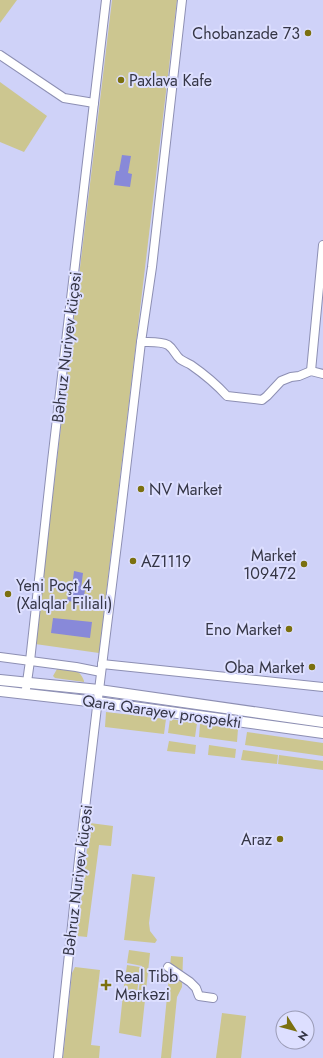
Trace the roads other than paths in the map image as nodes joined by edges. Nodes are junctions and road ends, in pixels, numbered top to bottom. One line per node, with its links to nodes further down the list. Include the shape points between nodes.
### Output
1 (106, 0): 4 (street, Bəhruz Nuriyev küçəsi)
2 (182, 0): 6 (street)
3 (0, 56): 4 (street, via 64,98)
4 (94, 102): 10 (street, Bəhruz Nuriyev küçəsi)
5 (323, 245): 7 (street)
6 (141, 342): 7 (street, via 168,345 181,360 191,365 227,396 262,400 281,381); 11 (street)
7 (311, 371): 8 (street)
8 (323, 374)
9 (0, 657): 10 (street)
10 (30, 661): 11 (street); 13 (street, Bəhruz Nuriyev küçəsi)
11 (102, 668): 14 (street); 15 (street)
12 (0, 680): 13 (main road, Qara Qarayev prospekti)
13 (27, 683): 15 (main road, Qara Qarayev prospekti); 17 (street, Bəhruz Nuriyev küçəsi)
14 (323, 687)
15 (99, 690): 18 (street, Bəhruz Nuriyev küçəsi); 19 (main road, Qara Qarayev prospekti)
16 (0, 691): 17 (main road, Qara Qarayev prospekti)
17 (25, 694): 18 (main road, Qara Qarayev prospekti)
18 (98, 702): 20 (main road, Qara Qarayev prospekti); 23 (street, Bəhruz Nuriyev küçəsi)
19 (323, 722)
20 (323, 733)
21 (168, 967): 22 (street, via 190,982 199,996)
22 (213, 998)
23 (58, 1058)

